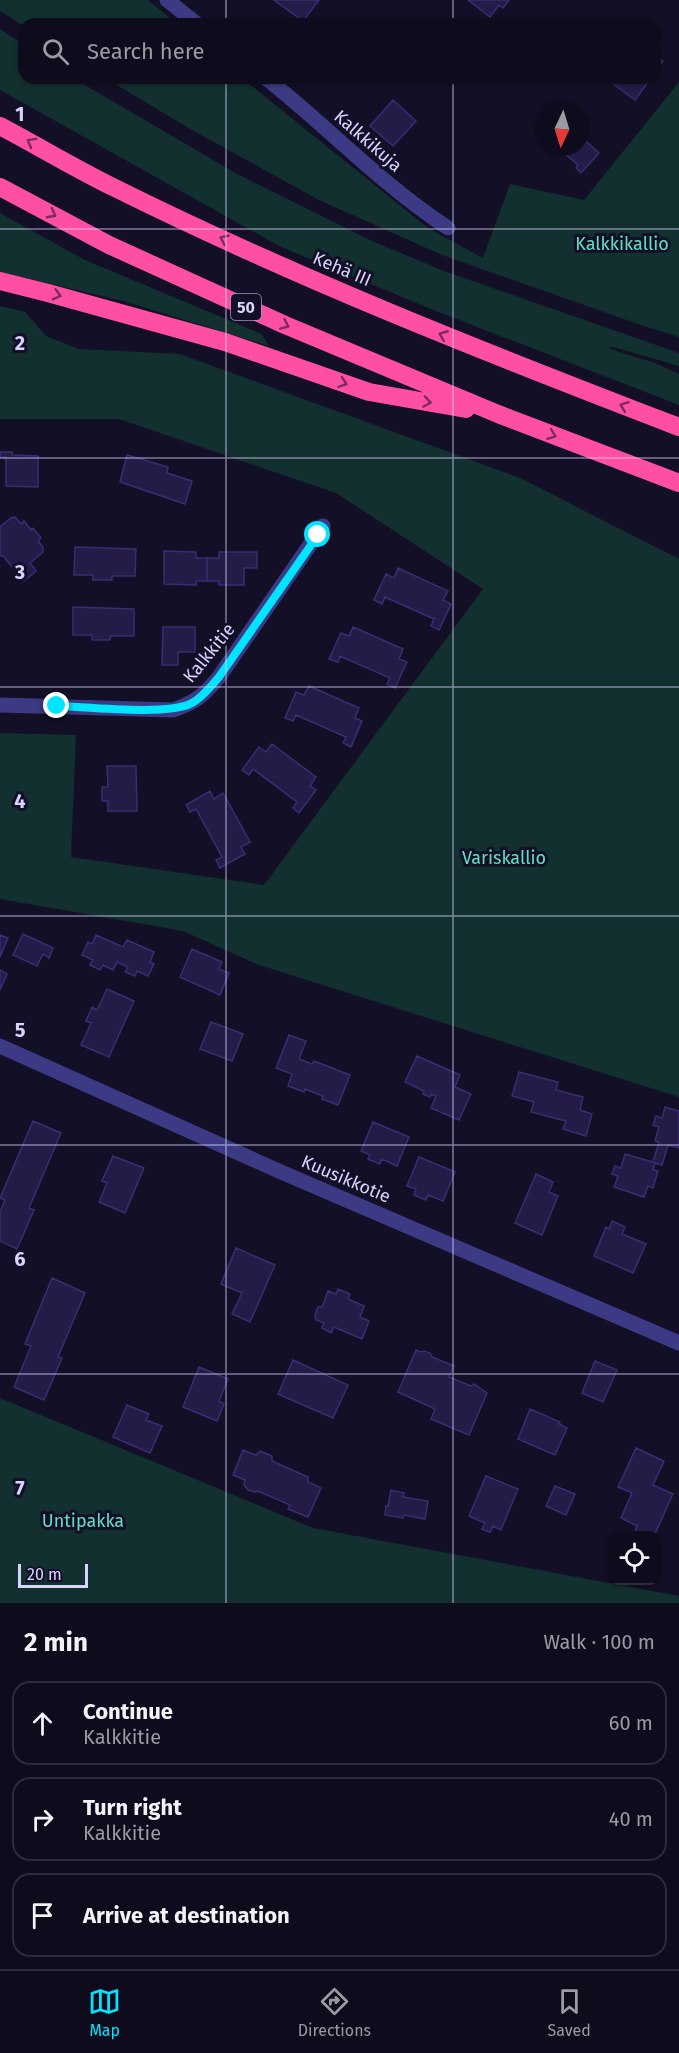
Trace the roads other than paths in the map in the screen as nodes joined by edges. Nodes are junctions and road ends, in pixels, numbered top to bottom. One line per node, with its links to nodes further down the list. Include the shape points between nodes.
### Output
1 (167, 0): 2 (street)
2 (190, 18)
3 (273, 84): 6 (street, Kalkkikuja, via 384,181)
4 (0, 126): 9 (highway, Kehä III, one-way to 4, via 277,264 114,188)
5 (0, 187): 8 (highway, 50, one-way to 8, via 109,245 223,297)
6 (448, 228)
7 (0, 281): 8 (highway, one-way to 8, via 225,342 369,392)
8 (498, 414): 10 (highway, 50, one-way to 10)
9 (679, 427)
10 (679, 483)
11 (323, 526): 12 (street, Kalkkitie, via 219,677 192,704 173,710)
12 (0, 705)
13 (0, 1046): 14 (street, Kuusikkotie)
14 (679, 1343)

